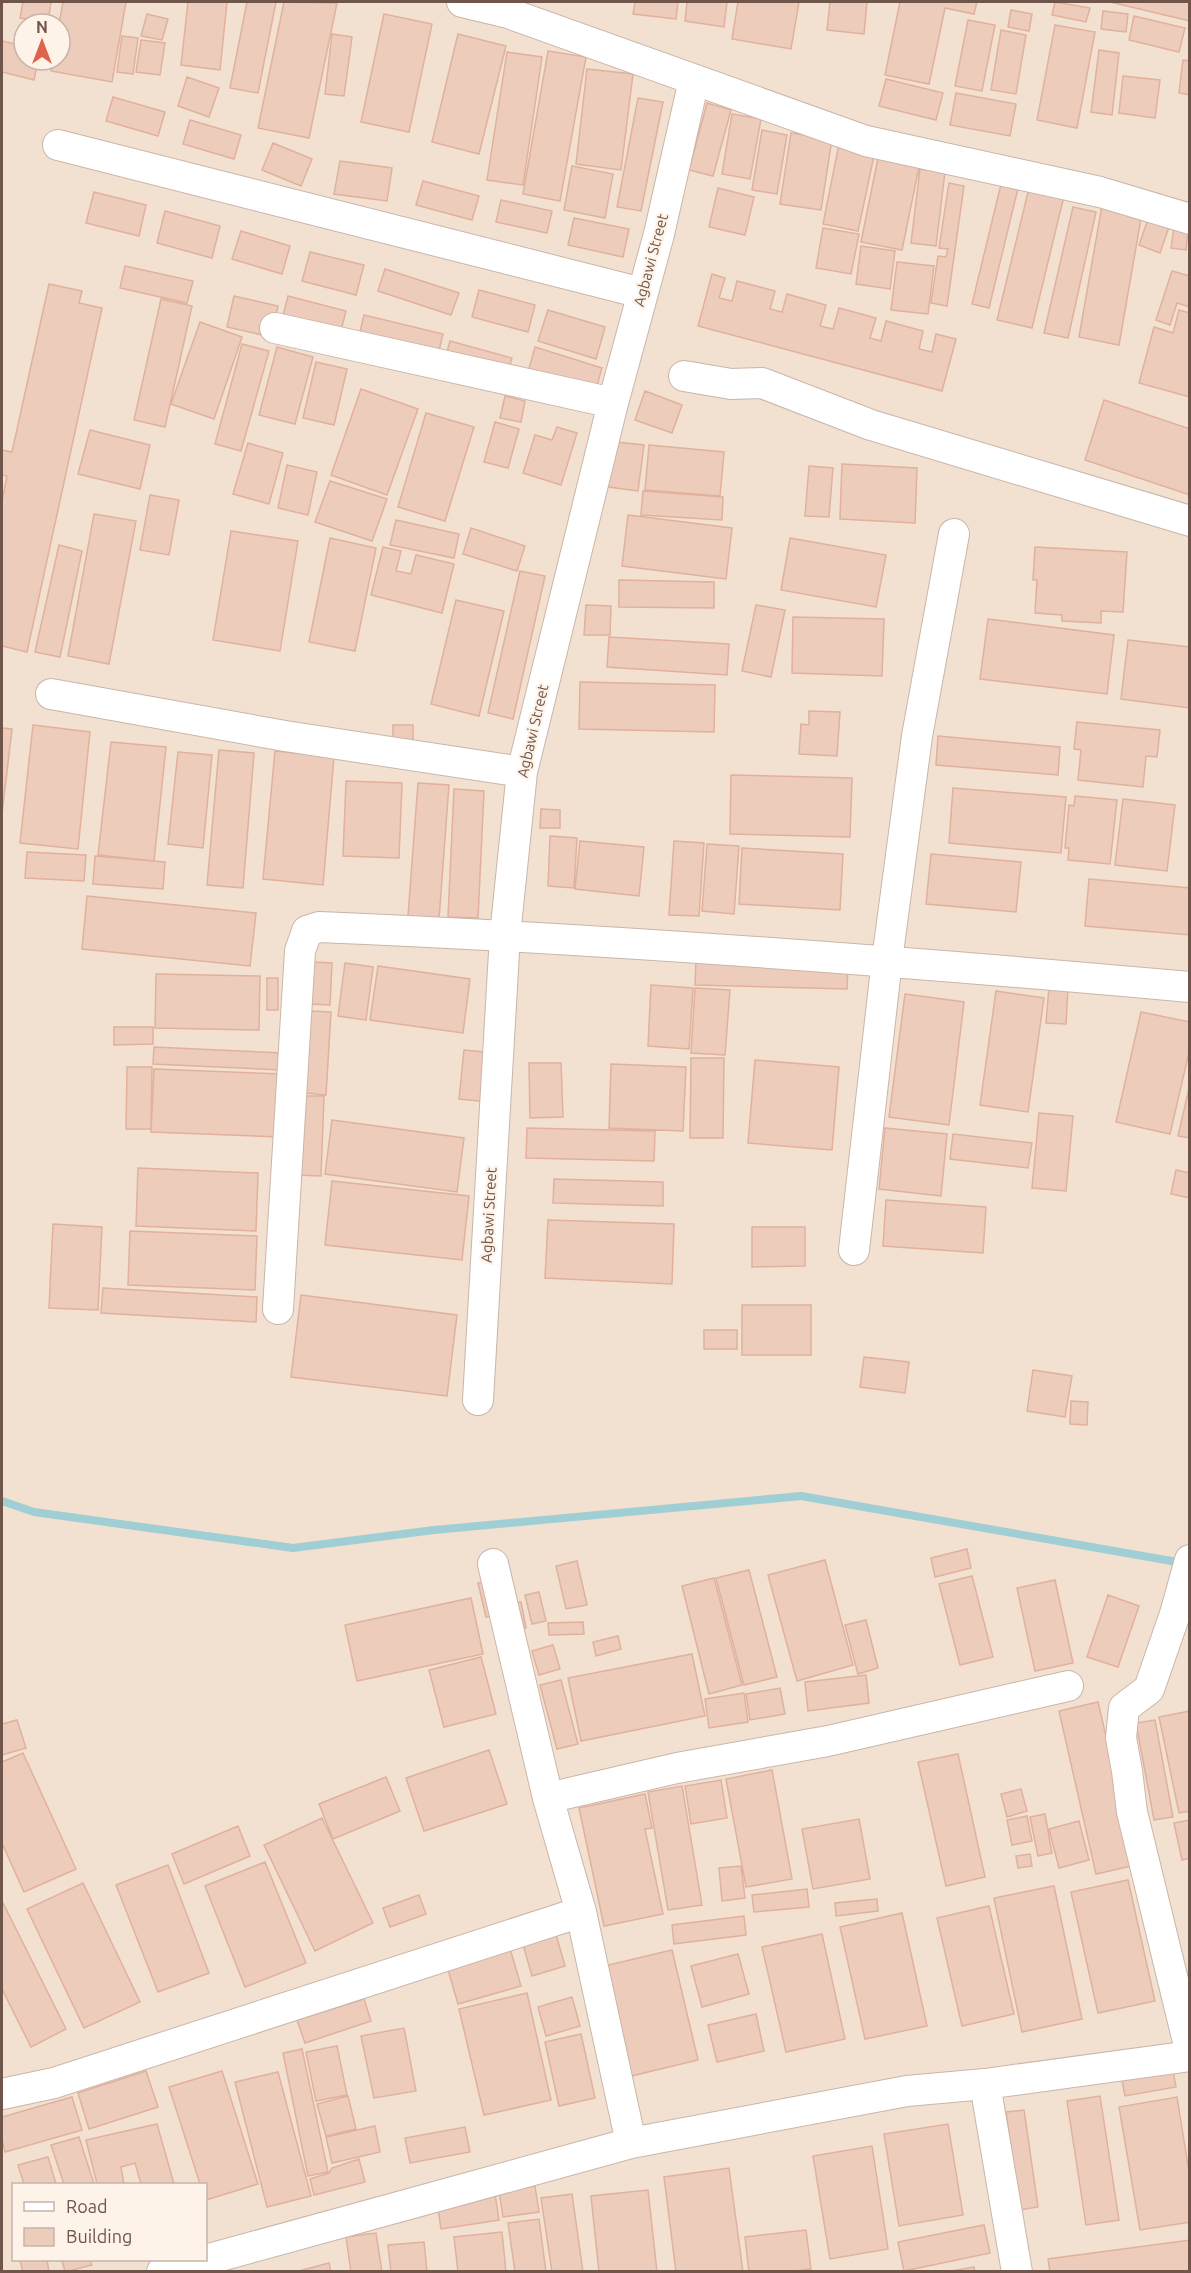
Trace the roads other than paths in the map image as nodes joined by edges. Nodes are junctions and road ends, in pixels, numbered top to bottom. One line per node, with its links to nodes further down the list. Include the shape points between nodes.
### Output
1 (462, 2): 2 (street)
2 (508, 7): 3 (street)
3 (694, 80): 5 (street, via 866,141 1100,192); 6 (street, Agbawi Street)
4 (58, 145): 6 (street)
5 (1190, 219)
6 (642, 293): 9 (street, Agbawi Street)
7 (275, 328): 9 (street)
8 (684, 376): 10 (street, via 731,384 762,383 871,425)
9 (613, 403): 13 (street, Agbawi Street)
10 (1190, 521)
11 (954, 534): 15 (street, via 917,736)
12 (51, 694): 13 (street, via 285,736)
13 (522, 772): 14 (street, Agbawi Street)
14 (506, 935): 15 (street); 18 (street, via 319,927 307,931 300,951); 19 (street, Agbawi Street)
15 (887, 960): 16 (street); 17 (street)
16 (1190, 987)
17 (854, 1250)
18 (278, 1309)
19 (477, 1400)
20 (1190, 1560): 25 (street, via 1149,1689 1124,1708 1121,1738 1131,1812)
21 (493, 1564): 23 (street)
22 (1068, 1686): 23 (street, via 828,1741 676,1768)
23 (548, 1798): 24 (street)
24 (581, 1912): 28 (street, via 54,2083); 29 (street)
25 (1190, 2050)
26 (1190, 2056): 27 (street)
27 (985, 2084): 29 (street, via 907,2091); 33 (street)
28 (2, 2094)
29 (631, 2143): 30 (street)
30 (207, 2259)
31 (199, 2261): 32 (street)
32 (162, 2271)
33 (1017, 2271)

